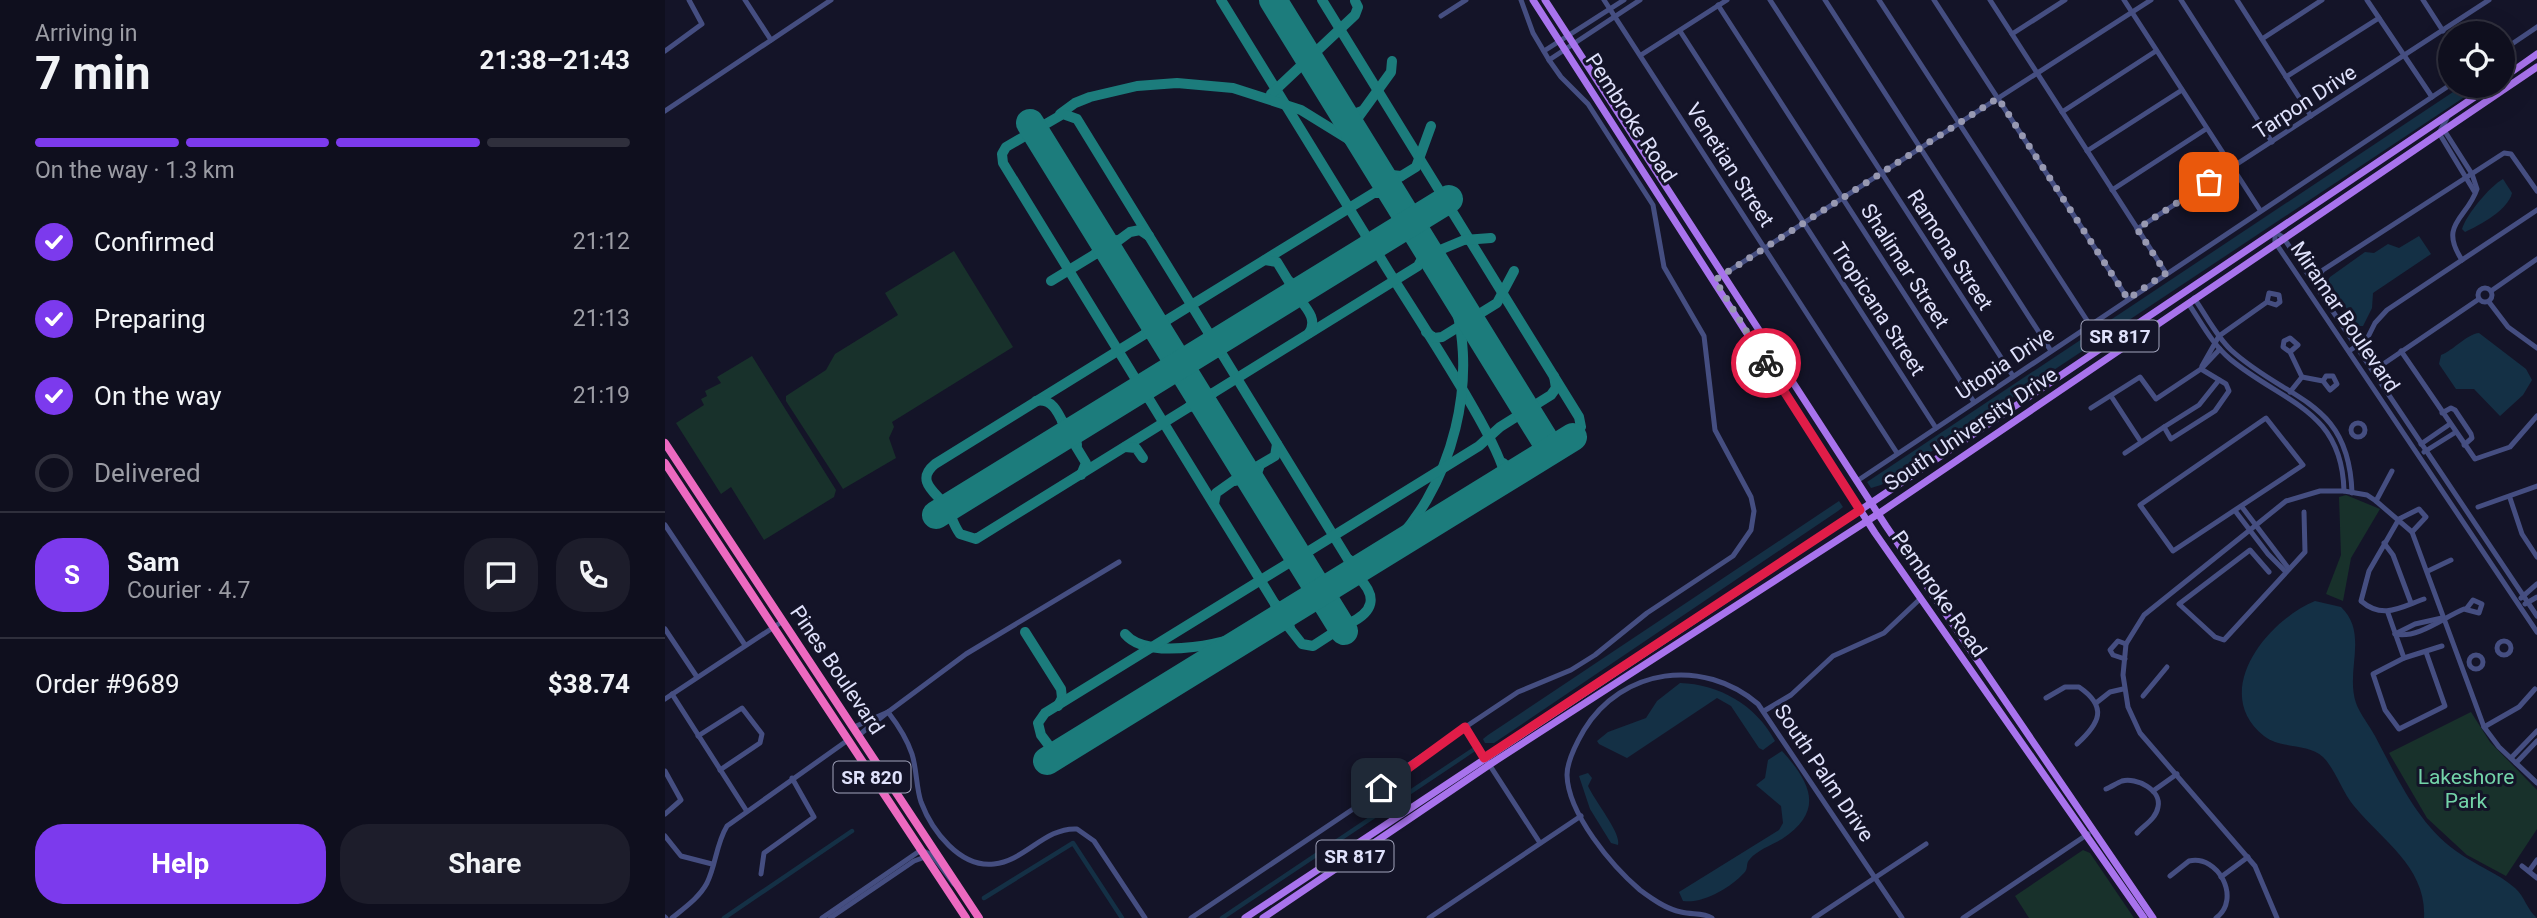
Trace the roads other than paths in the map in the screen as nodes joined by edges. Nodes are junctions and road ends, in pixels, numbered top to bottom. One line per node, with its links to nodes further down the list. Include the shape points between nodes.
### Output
1 (689, 0): 46 (street, via 702,24)
2 (745, 0): 41 (street)
3 (831, 0): 41 (street)
4 (1466, 0): 30 (street)
5 (1521, 0): 47 (street)
6 (1533, 0): 42 (main road, Pembroke Road)
7 (1545, 0): 39 (main road, Pembroke Road)
8 (1604, 0): 28 (street, Venetian Street)
9 (1624, 0): 28 (street)
10 (1640, 0): 31 (street)
11 (1727, 0): 27 (street)
12 (1770, 0): 77 (street, Ramona Street)
13 (1825, 0): 74 (street)
14 (1879, 0): 68 (street)
15 (1934, 0): 62 (street)
16 (1990, 0): 37 (street)
17 (2065, 0): 37 (street)
18 (2123, 0): 29 (street)
19 (2151, 0): 29 (street)
20 (2181, 0): 72 (street)
21 (2237, 0): 40 (street)
22 (2322, 0): 40 (street)
23 (2367, 0): 32 (street)
24 (2423, 0): 34 (street)
25 (2489, 0): 26 (street, Tarpon Drive)
26 (2480, 3): 33 (street, Tarpon Drive)
27 (1718, 5): 36 (street); 81 (street, Shalimar Street)
28 (1610, 9): 31 (street, Venetian Street); 39 (street)
29 (2132, 12): 48 (street); 56 (street)
30 (1441, 16)
31 (1615, 16): 44 (street); 50 (street, Venetian Street)
32 (2379, 18): 51 (street); 57 (street)
33 (2456, 21)
34 (2438, 23)
35 (2537, 27): 43 (street)
36 (1679, 31): 50 (street); 84 (street, Tropicana Street)
37 (2012, 34): 56 (street)
38 (2438, 34): 51 (street, Tarpon Drive)
39 (1567, 35): 42 (street); 44 (main road, Pembroke Road)
40 (2262, 39): 57 (street)
41 (772, 40): 64 (street)
42 (1559, 41): 45 (main road, Pembroke Road); 47 (street)
43 (2515, 42)
44 (1573, 44): 45 (street); 93 (main road, Pembroke Road)
45 (1565, 49): 52 (street); 94 (main road, Pembroke Road)
46 (665, 50)
47 (1544, 51): 52 (street)
48 (2156, 51): 59 (street); 65 (street)
49 (2537, 54): 54 (main road)
50 (1641, 55): 89 (street, Venetian Street)
51 (2405, 56): 61 (street); 67 (street, Tarpon Drive)
52 (1549, 60): 211 (street, via 1588,104 1653,205 1664,267 1702,330 1715,430 1751,497 1753,524 1733,556 1647,613 1613,643 1571,670 1518,692)
53 (2537, 66): 55 (main road, South University Drive / SR 817)
54 (2515, 70)
55 (2529, 72): 58 (street); 71 (main road, South University Drive / SR 817)
56 (2037, 73): 62 (street); 65 (street)
57 (2287, 77): 67 (street)
58 (2537, 79)
59 (2182, 90): 70 (street); 75 (street)
60 (2438, 93): 61 (street, Utopia Drive)
61 (2432, 97): 83 (street, Utopia Drive)
62 (1998, 98): 68 (street); 97 (street)
63 (2473, 98): 66 (main road, South University Drive / SR 817)
64 (665, 111)
65 (2062, 112): 75 (street)
66 (2448, 115): 69 (main road, South University Drive / SR 817); 71 (street)
67 (2311, 116): 72 (street, Tarpon Drive)
68 (1959, 124): 74 (street); 102 (street)
69 (2430, 127): 73 (main road); 86 (main road, South University Drive / SR 817)
70 (2206, 129): 76 (street); 79 (street)
71 (2441, 132): 73 (main road, South University Drive / SR 817); 78 (street)
72 (2272, 142): 76 (street, Tarpon Drive)
73 (2425, 142): 87 (main road, South University Drive / SR 817)
74 (1920, 148): 77 (street); 108 (street)
75 (2087, 151): 79 (street)
76 (2232, 168): 83 (street); 85 (street, Tarpon Drive)
77 (1882, 174): 81 (street); 114 (street, Ramona Street)
78 (2470, 175): 80 (street, via 2508,153); 91 (street, via 2475,194 2453,228 2455,249); 95 (street, via 2323,270 2318,275)
79 (2112, 190): 85 (street)
80 (2537, 191)
81 (1843, 199): 84 (street); 121 (street, Shalimar Street)
82 (2537, 210): 91 (street)
83 (2260, 211): 92 (street, Utopia Drive)
84 (1804, 224): 89 (street); 127 (street, Tropicana Street)
85 (2137, 229): 92 (street)
86 (2274, 232): 87 (street, Miramar Boulevard); 88 (street, Miramar Boulevard); 118 (main road, South University Drive / SR 817)
87 (2283, 237): 88 (main road, South University Drive / SR 817); 95 (street, Miramar Boulevard)
88 (2276, 242): 99 (main road, South University Drive / SR 817); 109 (street, Miramar Boulevard)
89 (1765, 249): 93 (street); 137 (street, Venetian Street)
90 (2537, 259): 96 (street)
91 (2462, 260): 105 (street, via 2380,316 2367,339)
92 (2166, 273): 97 (street, Utopia Drive)
93 (1723, 275): 94 (street); 142 (main road, Pembroke Road)
94 (1715, 280): 151 (main road, Pembroke Road)
95 (2318, 290): 105 (street, Miramar Boulevard)
96 (2491, 291): 98 (street, via 2480,290); 101 (street)
97 (2128, 299): 102 (street, Utopia Drive)
98 (2479, 299): 101 (street); 110 (street)
99 (2190, 300): 103 (street); 104 (street); 131 (main road, South University Drive / SR 817)
100 (2267, 302): 103 (street)
101 (2489, 302): 106 (street, via 2508,327)
102 (2089, 325): 108 (street, Utopia Drive)
103 (2220, 336): 104 (street); 119 (street, via 2233,352)
104 (2214, 342): 107 (street); 112 (street)
105 (2356, 346): 109 (street); 113 (street, Miramar Boulevard)
106 (2537, 348)
107 (2220, 349): 112 (street); 119 (street, via 2239,366)
108 (2051, 351): 114 (street, Utopia Drive)
109 (2349, 351): 139 (street, Miramar Boulevard)
110 (2402, 351): 113 (street); 123 (street)
111 (2290, 352): 115 (street)
112 (2201, 369): 116 (street); 120 (street, via 2156,398 2140,377)
113 (2373, 371): 134 (street, Miramar Boulevard)
114 (2013, 376): 121 (street, Utopia Drive)
115 (2302, 377): 117 (street); 119 (street)
116 (2219, 380): 126 (street, via 2199,405); 126 (street, via 2229,391 2214,411 2171,439)
117 (2323, 381)
118 (2035, 393): 131 (main road, via 2034,401); 148 (main road, South University Drive / SR 817)
119 (2288, 394): 130 (street)
120 (2111, 396): 122 (street); 132 (street)
121 (1974, 402): 127 (street, Utopia Drive)
122 (2091, 408)
123 (2442, 413): 125 (street); 135 (street, via 2455,410 2466,426 2472,438)
124 (2537, 416): 135 (street, via 2503,452 2478,460)
125 (2450, 424): 129 (street); 134 (street)
126 (2164, 427): 132 (street)
127 (1935, 428): 137 (street, Utopia Drive)
128 (2351, 432): 130 (street)
129 (2456, 432): 135 (street); 136 (street)
130 (2336, 439): 144 (street); 145 (street, via 2351,473)
131 (1986, 440): 154 (main road, South University Drive / SR 817)
132 (2141, 442): 138 (street)
133 (665, 443): 182 (highway, Pines Boulevard / SR 820)
134 (2421, 443): 136 (street, Miramar Boulevard); 139 (street)
135 (2464, 445)
136 (2427, 452): 139 (street); 171 (street, Miramar Boulevard)
137 (1897, 453): 142 (street, Utopia Drive)
138 (2125, 453)
139 (2418, 453): 177 (street, Miramar Boulevard)
140 (665, 463): 183 (highway, Pines Boulevard / SR 820)
141 (2392, 471): 147 (street)
142 (1857, 481): 148 (main road, Pembroke Road)
143 (2537, 486): 146 (street)
144 (2344, 491): 145 (street); 158 (street, via 2320,491 2286,501)
145 (2352, 493): 147 (street)
146 (2510, 498): 150 (street); 163 (street, via 2522,534)
147 (2376, 501): 155 (street)
148 (1871, 503): 151 (main road, South University Drive / SR 817); 154 (main road, Pembroke Road)
149 (2242, 507): 152 (street); 152 (street, via 2303,465 2266,418 2140,505 2173,551); 158 (street)
150 (2478, 507)
151 (1860, 510): 156 (main road, Pembroke Road); 222 (main road, South University Drive / SR 817)
152 (2236, 512): 158 (street)
153 (2304, 512): 167 (street, via 2305,552)
154 (1878, 514): 156 (main road, South University Drive / SR 817); 216 (main road, Pembroke Road)
155 (2399, 519): 159 (street); 159 (street, via 2420,509 2426,517); 161 (street)
156 (1867, 521): 173 (main road, Pembroke Road); 224 (main road, South University Drive / SR 817)
157 (665, 525): 189 (street)
158 (2251, 527): 160 (street); 162 (street); 188 (street, via 2144,615)
159 (2412, 531): 168 (street)
160 (2255, 538): 162 (street); 164 (street)
161 (2384, 543): 175 (street); 179 (street, via 2369,571 2361,601)
162 (2265, 546): 164 (street); 167 (street)
163 (2537, 557)
164 (2273, 560): 167 (street)
165 (2451, 560): 168 (street)
166 (1119, 562): 209 (street, via 966,654)
167 (2288, 571): 169 (street, via 2224,640 2179,604 2250,550)
168 (2428, 571): 181 (street)
169 (2269, 572)
170 (2537, 584): 171 (street)
171 (2522, 594): 176 (street, Miramar Boulevard); 177 (street)
172 (2537, 597): 176 (street)
173 (1920, 599): 208 (street, via 1884,633 1833,656 1791,695); 219 (main road, Pembroke Road)
174 (2424, 599): 175 (street)
175 (2411, 603): 179 (street)
176 (2528, 603): 177 (street); 180 (street, Miramar Boulevard)
177 (2519, 604): 186 (street, Miramar Boulevard)
178 (2467, 608): 181 (street)
179 (2388, 613): 187 (street)
180 (2537, 616)
181 (2442, 618): 184 (street); 198 (street)
182 (783, 621): 183 (street); 210 (highway, Pines Boulevard / SR 820)
183 (773, 627): 189 (street); 204 (highway, Pines Boulevard / SR 820)
184 (2419, 627): 187 (street); 187 (street)
185 (665, 629): 199 (street)
186 (2537, 632)
187 (2395, 634): 193 (street)
188 (2126, 644): 195 (street); 195 (street, via 2117,641 2110,650)
189 (745, 645): 199 (street)
190 (2442, 646): 192 (street)
191 (2496, 650): 194 (street)
192 (2426, 652): 193 (street); 193 (street, via 2445,706 2399,729 2385,710 2373,674)
193 (2403, 658)
194 (2482, 658): 196 (street, via 2472,656); 196 (street, via 2479,669)
195 (2125, 659): 200 (street)
196 (2469, 664): 198 (street)
197 (2167, 667): 203 (street)
198 (2461, 668): 212 (street)
199 (697, 677): 202 (street)
200 (2123, 689): 207 (street); 227 (street, via 2140,733)
201 (2535, 689): 212 (street, via 2519,707)
202 (672, 694): 206 (street); 215 (street)
203 (2143, 696)
204 (820, 698): 214 (highway, via 846,729); 217 (highway, Pines Boulevard / SR 820)
205 (2046, 698): 207 (street, via 2065,687 2079,687)
206 (665, 699)
207 (2096, 703): 220 (street, via 2095,726)
208 (1764, 711): 234 (street, South Palm Drive, via 1739,690 1713,678 1688,674 1651,678 1623,690 1600,709 1570,763 1568,780); 250 (street, South Palm Drive)
209 (888, 712): 210 (street); 214 (street); 260 (street, via 913,756 925,810 952,849 975,863 996,864 1059,830 1077,829 1094,841)
210 (854, 727): 214 (highway, Pines Boulevard / SR 820)
211 (1465, 727): 222 (street); 261 (street, via 1368,799)
212 (2484, 727): 223 (street)
213 (2537, 731): 223 (street)
214 (859, 735): 221 (highway, Pines Boulevard / SR 820)
215 (698, 736): 225 (street); 225 (street, via 743,708 762,738)
216 (2031, 736): 219 (main road); 235 (main road, Pembroke Road)
217 (848, 740): 221 (highway); 228 (street); 241 (highway, Pines Boulevard / SR 820)
218 (2537, 741): 223 (street)
219 (2022, 742): 237 (main road, Pembroke Road)
220 (2077, 744)
221 (874, 758): 252 (highway, Pines Boulevard / SR 820)
222 (1484, 758): 224 (street); 262 (main road, South University Drive / SR 817)
223 (2513, 761): 229 (street)
224 (1489, 765): 239 (street); 263 (main road, South University Drive / SR 817)
225 (720, 770): 232 (street)
226 (665, 771): 233 (street, via 681,800)
227 (2177, 774): 231 (street); 242 (street)
228 (792, 778): 232 (street); 247 (street, via 814,817 764,853)
229 (2537, 783)
230 (2106, 789): 231 (street, via 2124,780 2140,781)
231 (2153, 791): 236 (street, via 2158,810)
232 (746, 810): 244 (street, via 726,826)
233 (665, 814)
234 (1581, 816): 239 (street); 253 (street, via 1622,873 1646,895)
235 (2095, 830): 237 (street); 270 (main road, Pembroke Road)
236 (2137, 834)
237 (2087, 835): 268 (street); 269 (main road, Pembroke Road)
238 (665, 836): 244 (street, via 681,856)
239 (1540, 844): 264 (street)
240 (1926, 844): 250 (street)
241 (923, 854): 252 (street, via 932,855); 256 (street); 257 (street); 258 (highway, Pines Boulevard / SR 820)
242 (2248, 857): 249 (street); 272 (street, via 2263,880)
243 (2537, 860): 246 (street)
244 (712, 864): 255 (street, via 702,891)
245 (2522, 866): 246 (street)
246 (2529, 871): 251 (street)
247 (761, 874)
248 (2170, 876): 249 (street, via 2189,861 2200,860)
249 (2221, 877): 271 (street, via 2230,895 2227,908)
250 (1875, 878): 266 (street); 267 (street, South Palm Drive)
251 (2537, 878)
252 (961, 891): 259 (highway, Pines Boulevard / SR 820)
253 (1680, 915): 254 (street)
254 (1694, 916): 265 (street)
255 (672, 918)
256 (822, 918)
257 (830, 918)
258 (968, 918)
259 (979, 918)
260 (1145, 918)
261 (1191, 918)
262 (1245, 918)
263 (1263, 918)
264 (1429, 918)
265 (1712, 918)
266 (1814, 918)
267 (1902, 918)
268 (1963, 918)
269 (2144, 918)
270 (2153, 918)
271 (2217, 918)
272 (2277, 918)

